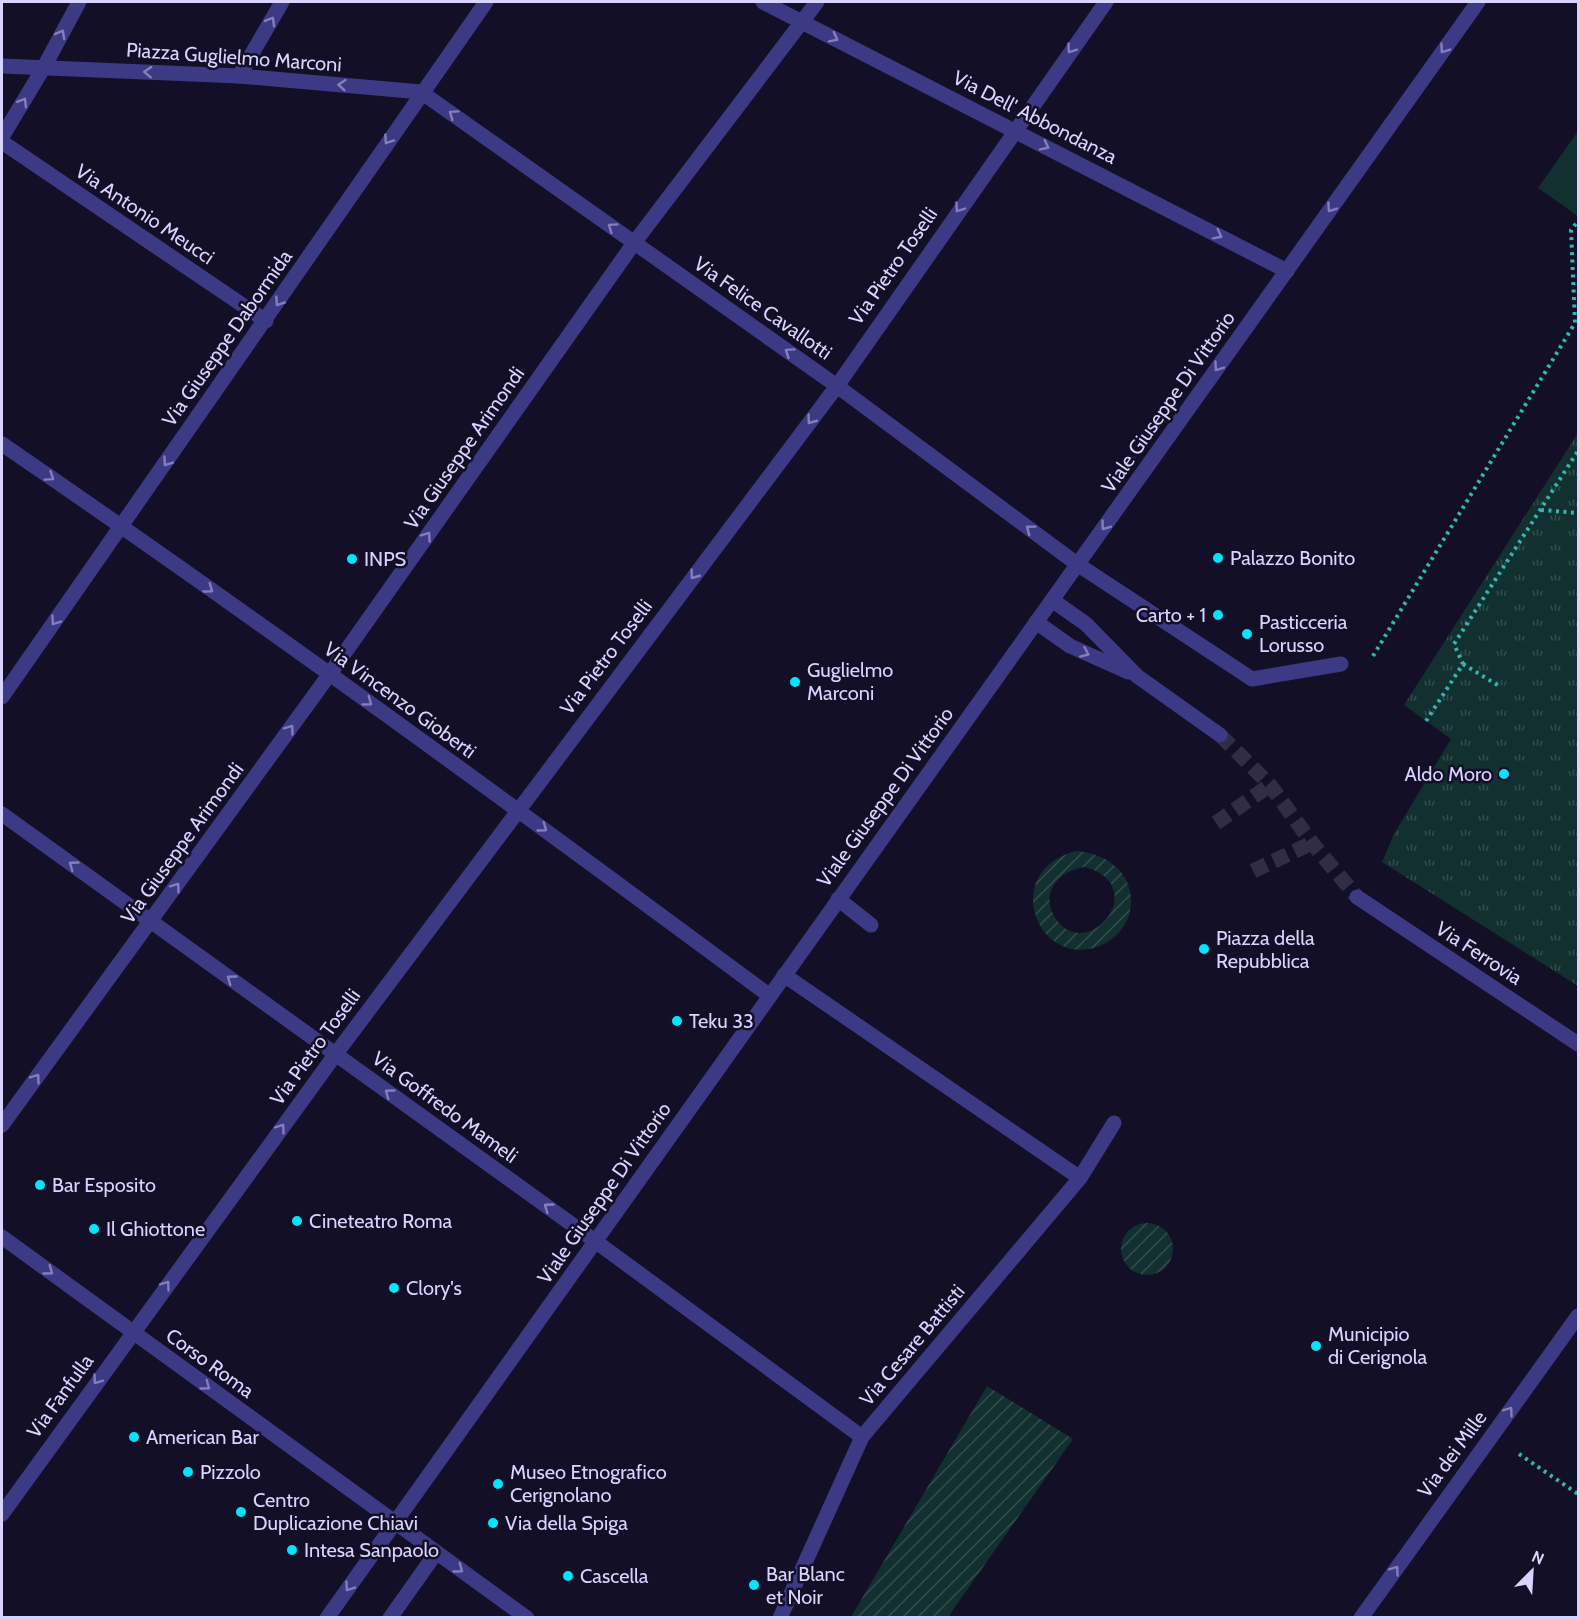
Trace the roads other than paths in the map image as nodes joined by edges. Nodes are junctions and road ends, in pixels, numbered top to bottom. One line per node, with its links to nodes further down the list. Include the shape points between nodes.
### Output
1 (79, 2): 10 (street, one-way to 1)
2 (282, 2): 11 (street, one-way to 2)
3 (486, 2): 12 (street, Via Giuseppe Dabormida)
4 (763, 2): 8 (street, Via Dell' Abbondanza)
5 (817, 2): 8 (street, Via Giuseppe Arimondi)
6 (1106, 2): 13 (street, Via Pietro Toselli, one-way to 13)
7 (1478, 2): 16 (street, Viale Giuseppe Di Vittorio, one-way to 16)
8 (802, 21): 13 (street, Via Dell' Abbondanza, one-way to 13); 15 (street, Via Giuseppe Arimondi)
9 (2, 66): 10 (street, Piazza Guglielmo Marconi)
10 (44, 67): 11 (street, Piazza Guglielmo Marconi, one-way to 10); 14 (street, one-way to 10)
11 (239, 76): 12 (street, Piazza Guglielmo Marconi, one-way to 11)
12 (421, 92): 15 (street, Via Felice Cavallotti, one-way to 12); 17 (street, Via Giuseppe Dabormida, one-way to 17)
13 (1013, 130): 16 (street, Via Dell' Abbondanza, one-way to 16); 18 (street, Via Pietro Toselli, one-way to 18)
14 (2, 139): 17 (street, Via Antonio Meucci)
15 (634, 243): 18 (street, Via Felice Cavallotti, one-way to 15); 25 (street, Via Giuseppe Arimondi, one-way to 15)
16 (1287, 271): 21 (street, Viale Giuseppe Di Vittorio, one-way to 21)
17 (266, 321): 20 (street, Via Giuseppe Dabormida, one-way to 20)
18 (837, 386): 21 (street, Via Felice Cavallotti, one-way to 18); 29 (street, Via Pietro Toselli, one-way to 29)
19 (2, 444): 20 (street, Via Vincenzo Gioberti, one-way to 20)
20 (122, 526): 25 (street, Via Vincenzo Gioberti, one-way to 25); 27 (street, Via Giuseppe Dabormida, one-way to 27)
21 (1077, 564): 22 (street, Viale Giuseppe Di Vittorio); 24 (street, via 1252,679)
22 (1052, 600): 23 (street, Viale Giuseppe Di Vittorio); 26 (street, via 1086,624)
23 (1036, 622): 26 (street, one-way to 26, via 1070,646); 32 (street, Viale Giuseppe Di Vittorio)
24 (1341, 664)
25 (329, 675): 29 (street, Via Vincenzo Gioberti, one-way to 29); 33 (street, Via Giuseppe Arimondi, one-way to 25)
26 (1137, 676): 28 (street)
27 (2, 697)
28 (1220, 735)
29 (517, 809): 36 (street, Via Vincenzo Gioberti, one-way to 36); 38 (street, Via Pietro Toselli)
30 (2, 814): 33 (street, Via Goffredo Mameli, one-way to 30)
31 (1357, 897): 37 (street, Via Ferrovia)
32 (838, 899): 34 (street); 35 (street, Viale Giuseppe Di Vittorio)
33 (151, 922): 38 (street, Via Goffredo Mameli, one-way to 33); 40 (street, Via Giuseppe Arimondi, one-way to 33)
34 (871, 925)
35 (784, 975): 36 (street, Viale Giuseppe Di Vittorio); 41 (street)
36 (770, 996): 43 (street, Viale Giuseppe Di Vittorio)
37 (1578, 1044)
38 (335, 1054): 43 (street, Via Goffredo Mameli, one-way to 38); 45 (street, Via Pietro Toselli, one-way to 38)
39 (1114, 1123): 41 (street, Via Cesare Battisti)
40 (2, 1125)
41 (1080, 1178): 46 (street, Via Cesare Battisti)
42 (2, 1237): 45 (street, Corso Roma, one-way to 45)
43 (595, 1241): 46 (street, Via Goffredo Mameli); 48 (street, Viale Giuseppe Di Vittorio)
44 (1578, 1316): 54 (street, Via dei Mille, one-way to 44)
45 (132, 1332): 47 (street, Via Fanfulla, one-way to 47); 48 (street, Corso Roma, one-way to 48)
46 (862, 1437): 53 (street, Via Cesare Battisti)
47 (2, 1514)
48 (394, 1523): 49 (street, Corso Roma); 50 (street, Viale Giuseppe Di Vittorio, one-way to 50)
49 (436, 1552): 51 (street); 52 (street, Corso Roma, one-way to 52)
50 (327, 1617)
51 (390, 1617)
52 (527, 1617)
53 (780, 1617)
54 (1361, 1617)

